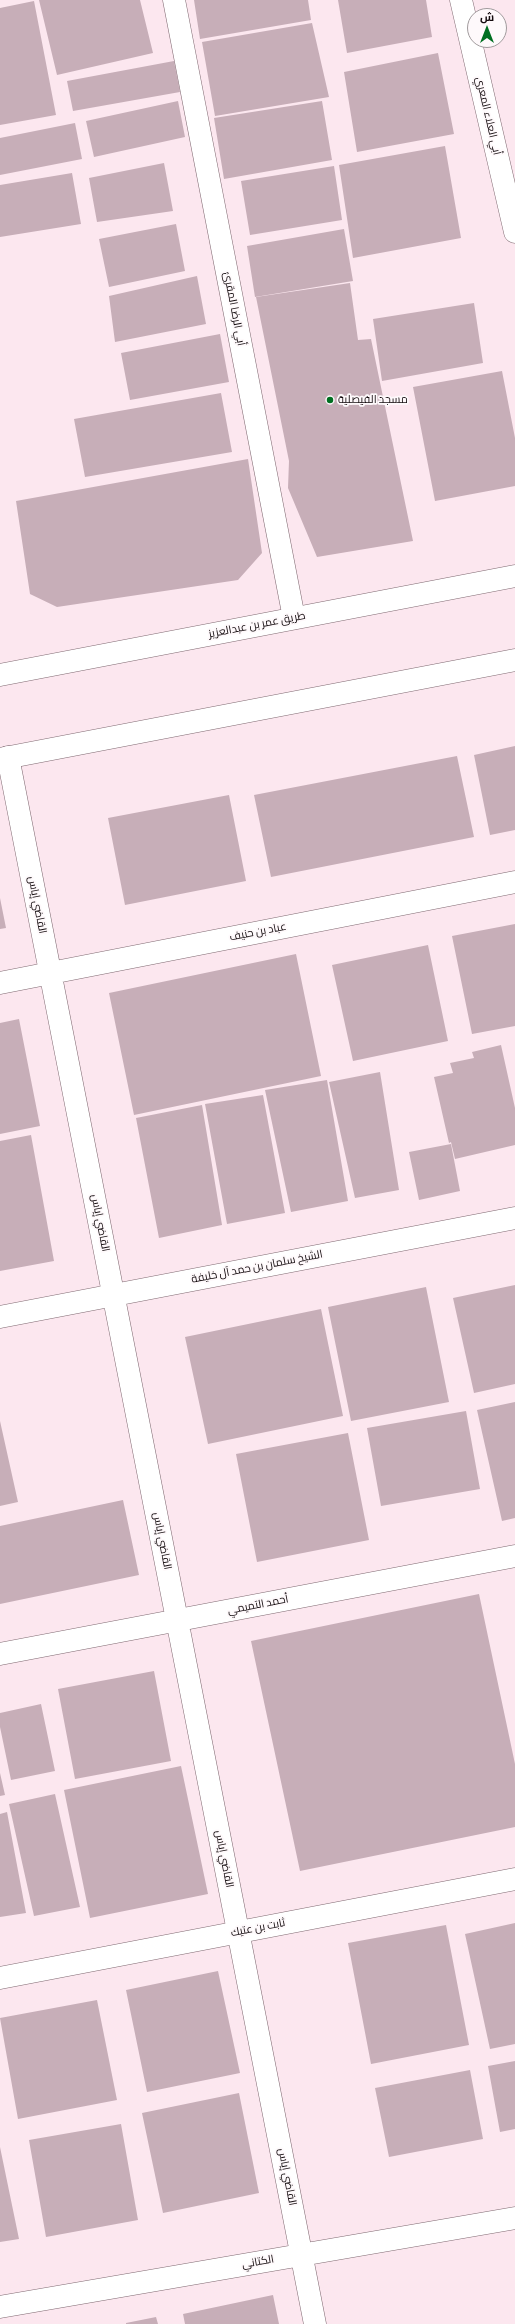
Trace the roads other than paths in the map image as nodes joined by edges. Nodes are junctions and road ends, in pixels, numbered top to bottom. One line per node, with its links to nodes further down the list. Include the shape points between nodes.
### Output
1 (174, 0): 5 (street, أبي الرضا المقرئ)
2 (461, 0): 3 (street, أبي العلاء المعري)
3 (514, 227)
4 (515, 576): 5 (street, طريق عمر بن عبدالعزيز)
5 (294, 618): 7 (street, طريق عمر بن عبدالعزيز)
6 (515, 660): 8 (street)
7 (0, 675)
8 (4, 758): 10 (street, القاضي إياس)
9 (515, 882): 10 (street, عباد بن حنيف)
10 (51, 973): 11 (street, عباد بن حنيف); 13 (street, القاضي إياس)
11 (0, 983)
12 (515, 1218): 13 (street, الشيخ سلمان بن حمد آل خليفة)
13 (114, 1295): 14 (street, الشيخ سلمان بن حمد آل خليفة); 16 (street, القاضي إياس)
14 (0, 1317)
15 (515, 1556): 16 (street, أحمد التميمي)
16 (178, 1620): 17 (street, أحمد التميمي); 19 (street, القاضي إياس)
17 (0, 1654)
18 (515, 1879): 19 (street, ثابت بن عتيك)
19 (239, 1932): 20 (street, ثابت بن عتيك); 22 (street, القاضي إياس)
20 (0, 1978)
21 (515, 2218): 22 (street, الكتاني)
22 (302, 2255): 23 (street, الكتاني); 24 (street, القاضي إياس)
23 (0, 2307)
24 (316, 2324)

